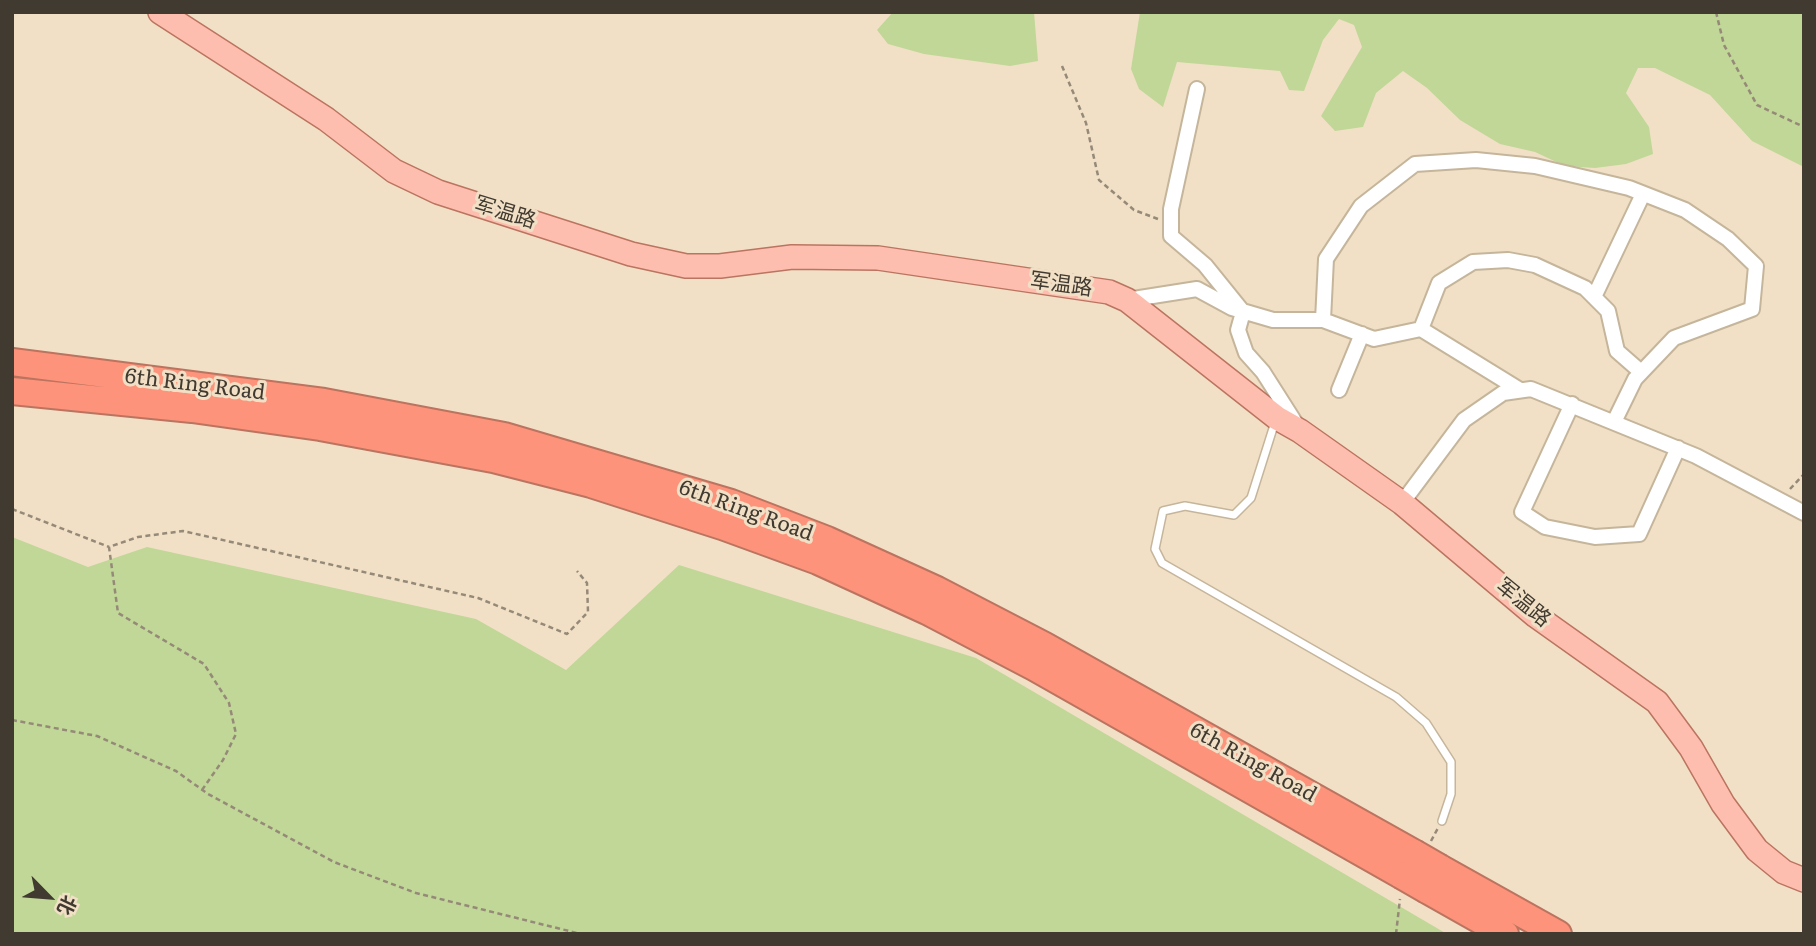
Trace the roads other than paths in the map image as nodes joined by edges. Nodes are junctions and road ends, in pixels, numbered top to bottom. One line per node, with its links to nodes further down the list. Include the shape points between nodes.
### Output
1 (160, 12): 5 (main road, 军温路, via 326,119 394,171 438,192 631,254 686,267 792,257 878,258 1109,292)
2 (1197, 89): 6 (street, via 1171,209 1171,236 1205,265)
3 (1643, 194): 4 (street); 7 (street, via 1535,166 1476,160 1415,164 1361,206 1326,259); 11 (street, via 1685,210 1728,239 1756,266 1752,309 1674,338)
4 (1594, 298): 8 (street, via 1585,288 1535,265 1508,260 1473,262 1438,283); 11 (street, via 1608,311 1617,351)
5 (1127, 300): 6 (street, via 1197,289); 16 (main road, 军温路)
6 (1243, 312): 7 (street, via 1273,320); 18 (street, via 1238,330 1246,353 1264,372)
7 (1322, 320): 9 (street)
8 (1421, 329): 9 (street, via 1374,339); 13 (street)
9 (1362, 334): 12 (street)
10 (12, 362): 23 (highway, 6th Ring Road, via 324,402 478,431 731,503 937,590 1045,646)
11 (1641, 372): 17 (street)
12 (1339, 390)
13 (1520, 390): 15 (street, via 1531,388); 20 (street, via 1503,393 1464,420)
14 (12, 391): 23 (highway, 6th Ring Road, via 281,422 493,459 591,484 722,526 818,561 927,611)
15 (1572, 404): 17 (street); 19 (street, via 1522,513 1545,527 1595,537 1639,534)
16 (1277, 418): 18 (main road, 军温路); 22 (lane, via 1251,498 1234,515 1185,506 1163,511 1155,549 1162,563 1396,697 1426,723 1451,762 1451,794)
17 (1614, 422): 19 (street)
18 (1300, 431): 20 (main road, 军温路)
19 (1678, 448): 21 (street)
20 (1402, 503): 25 (main road, 军温路, via 1536,615 1657,702 1758,850 1784,872)
21 (1804, 513)
22 (1442, 821)
23 (1408, 864): 24 (highway, bridge)
24 (1433, 879): 26 (highway); 27 (highway)
25 (1804, 880)
26 (1505, 934)
27 (1558, 934)

